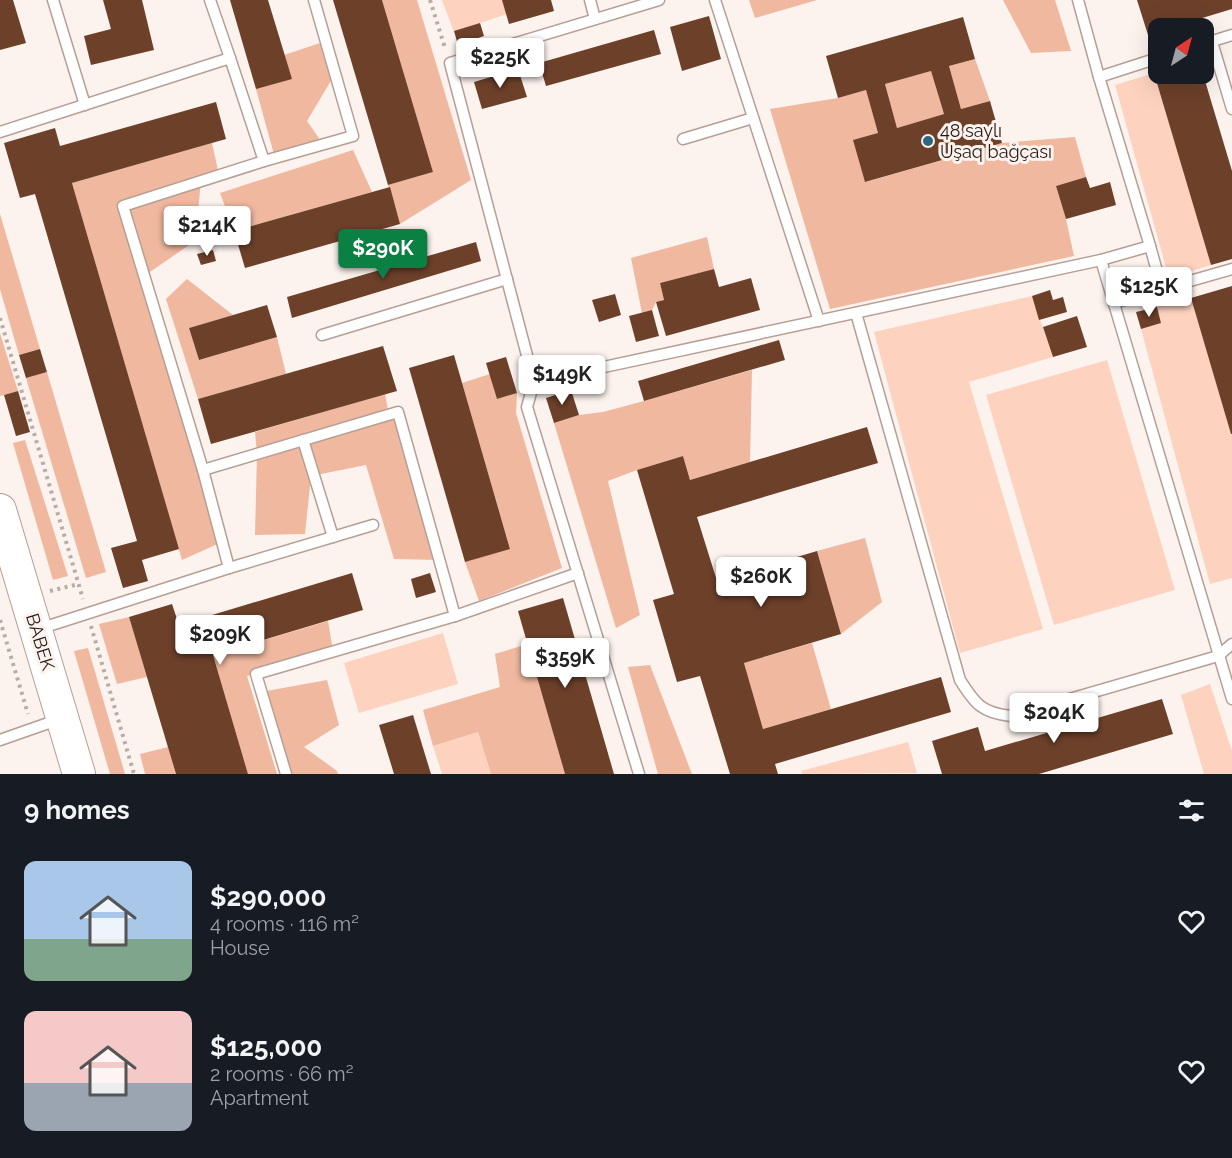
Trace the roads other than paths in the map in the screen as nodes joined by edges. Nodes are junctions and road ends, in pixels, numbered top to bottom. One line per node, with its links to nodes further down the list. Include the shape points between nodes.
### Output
1 (53, 0): 15 (lane)
2 (210, 0): 11 (lane)
3 (314, 0): 20 (lane, via 353,136)
4 (590, 0): 8 (lane)
5 (659, 0): 8 (lane)
6 (715, 0): 17 (lane)
7 (1078, 0): 14 (lane)
8 (595, 19): 24 (lane, via 450,63)
9 (1232, 35): 10 (lane)
10 (1214, 41)
11 (230, 58): 15 (lane); 20 (lane)
12 (1148, 61): 14 (lane)
13 (1214, 61): 16 (lane)
14 (1099, 77): 21 (lane)
15 (85, 105): 18 (lane)
16 (1232, 109)
17 (753, 118): 19 (lane); 28 (lane)
18 (0, 132)
19 (683, 140)
20 (264, 161): 32 (lane, via 123,206)
21 (1150, 246): 22 (lane); 25 (lane)
22 (1101, 260): 26 (lane); 27 (lane)
23 (1232, 269): 25 (lane)
24 (507, 279): 29 (lane); 30 (lane)
25 (1162, 289): 26 (lane)
26 (1114, 303): 41 (lane)
27 (856, 313): 28 (lane); 41 (lane, via 960,680 975,704 1011,716)
28 (819, 321): 30 (lane)
29 (322, 335)
30 (534, 382): 37 (lane, via 527,407)
31 (303, 440): 32 (lane); 35 (lane); 38 (lane, via 398,412)
32 (203, 470): 36 (lane)
33 (0, 510): 39 (street, BABEK)
34 (373, 525): 35 (lane)
35 (333, 537): 36 (lane)
36 (229, 568): 39 (lane)
37 (578, 573): 38 (lane); 47 (lane)
38 (455, 616): 46 (lane, via 256,674)
39 (36, 630): 43 (street, BABEK)
40 (1232, 644): 41 (lane)
41 (1218, 656): 42 (lane)
42 (1232, 699)
43 (63, 718): 44 (lane); 45 (street, BABEK)
44 (0, 741)
45 (79, 774)
46 (286, 774)
47 (639, 774)

